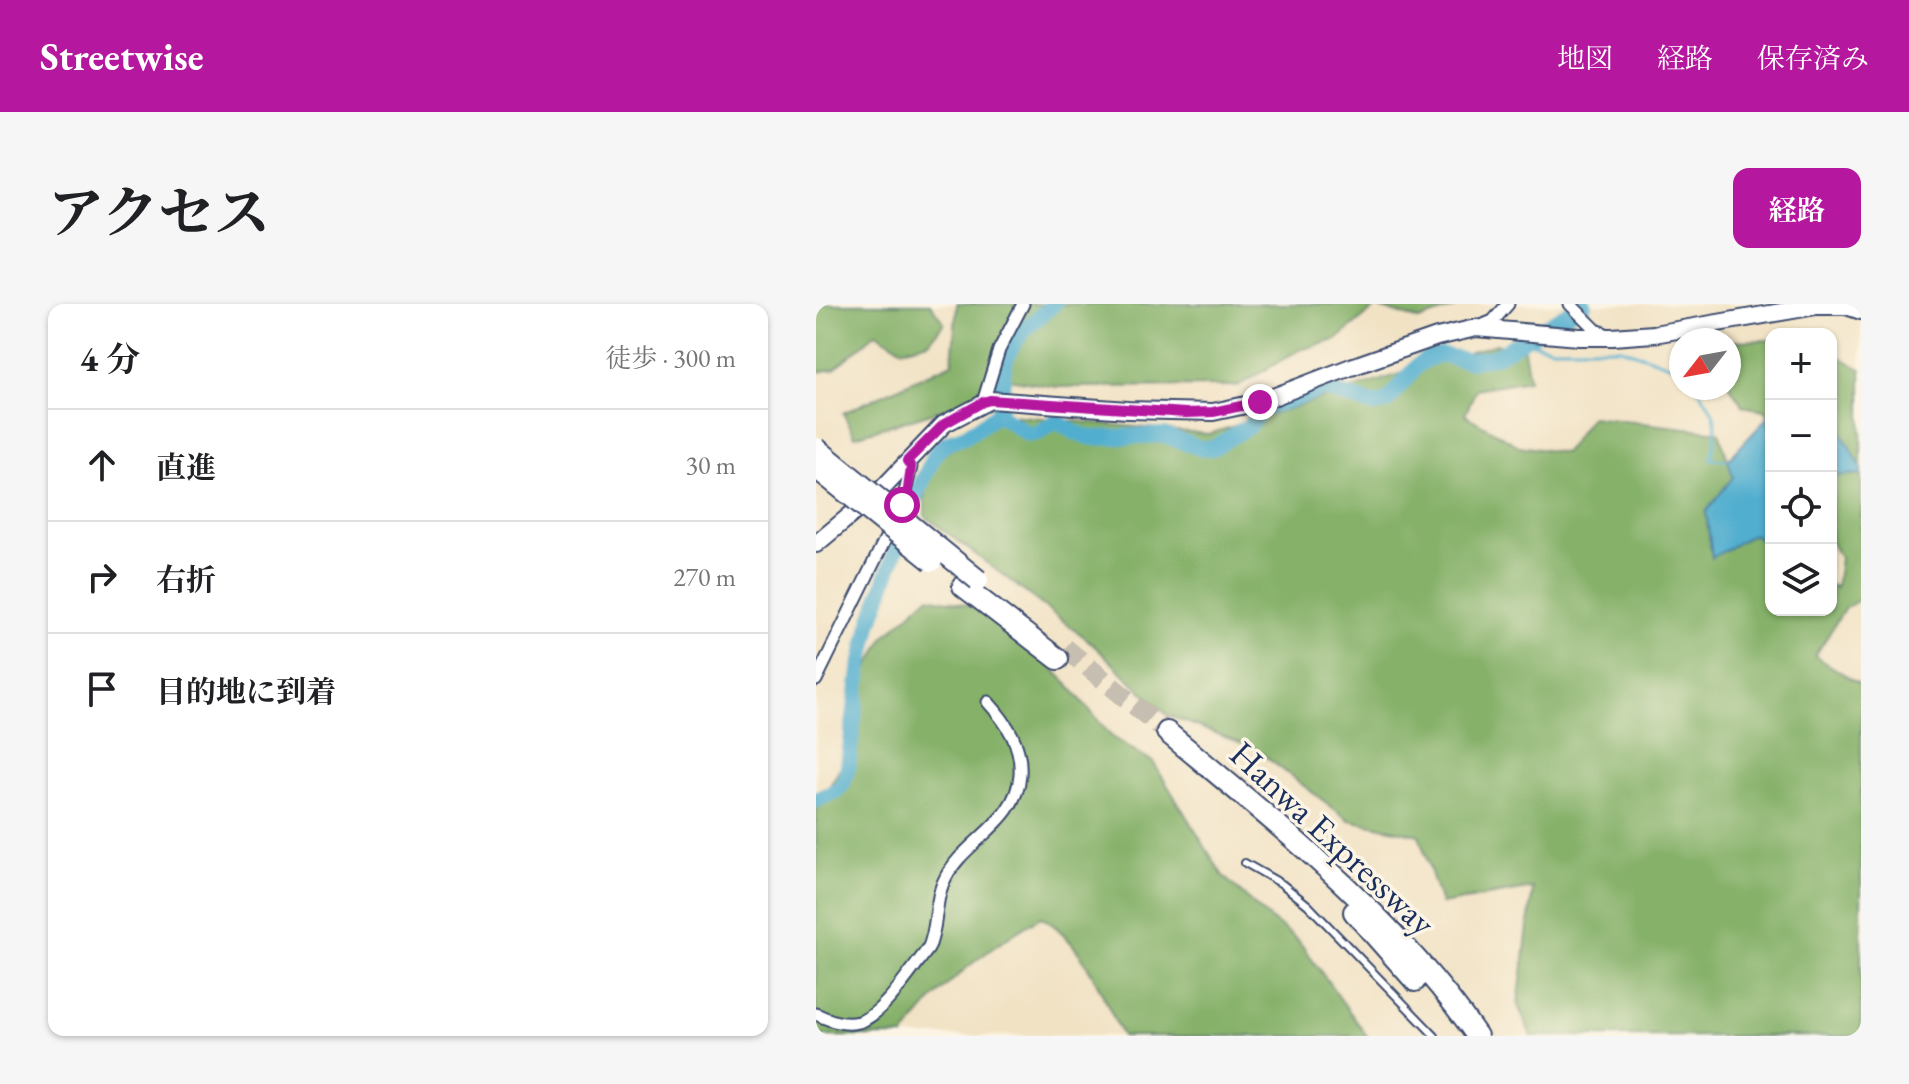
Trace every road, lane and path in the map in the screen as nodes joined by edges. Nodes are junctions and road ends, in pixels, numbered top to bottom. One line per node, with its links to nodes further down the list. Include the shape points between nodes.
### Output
1 (1023, 304): 7 (street, via 999,350)
2 (1508, 304): 5 (street, via 1493,321)
3 (1570, 304): 6 (street, via 1596,330)
4 (1861, 311): 6 (street, via 1816,306)
5 (1476, 328): 6 (street); 7 (street, via 1437,337 1260,402 1213,412)
6 (1612, 337)
7 (986, 401): 9 (street, via 944,424)
8 (816, 448): 12 (highway, bridge)
9 (907, 461): 11 (street); 14 (street, via 911,475 902,505)
10 (816, 468): 12 (highway, bridge)
11 (816, 544)
12 (970, 583): 13 (highway)
13 (1062, 654)
14 (816, 680)
15 (988, 702): 17 (street, via 1008,727 1021,758 1013,804 951,869 943,882 928,949 881,1006 859,1022 837,1022)
16 (1245, 863): 18 (lane, via 1308,905)
17 (816, 1014)
18 (1435, 1036)
19 (1461, 1036): 20 (highway, Hanwa Expressway, via 1355,913 1162,737 1269,817 1366,905)
20 (1477, 1036)

